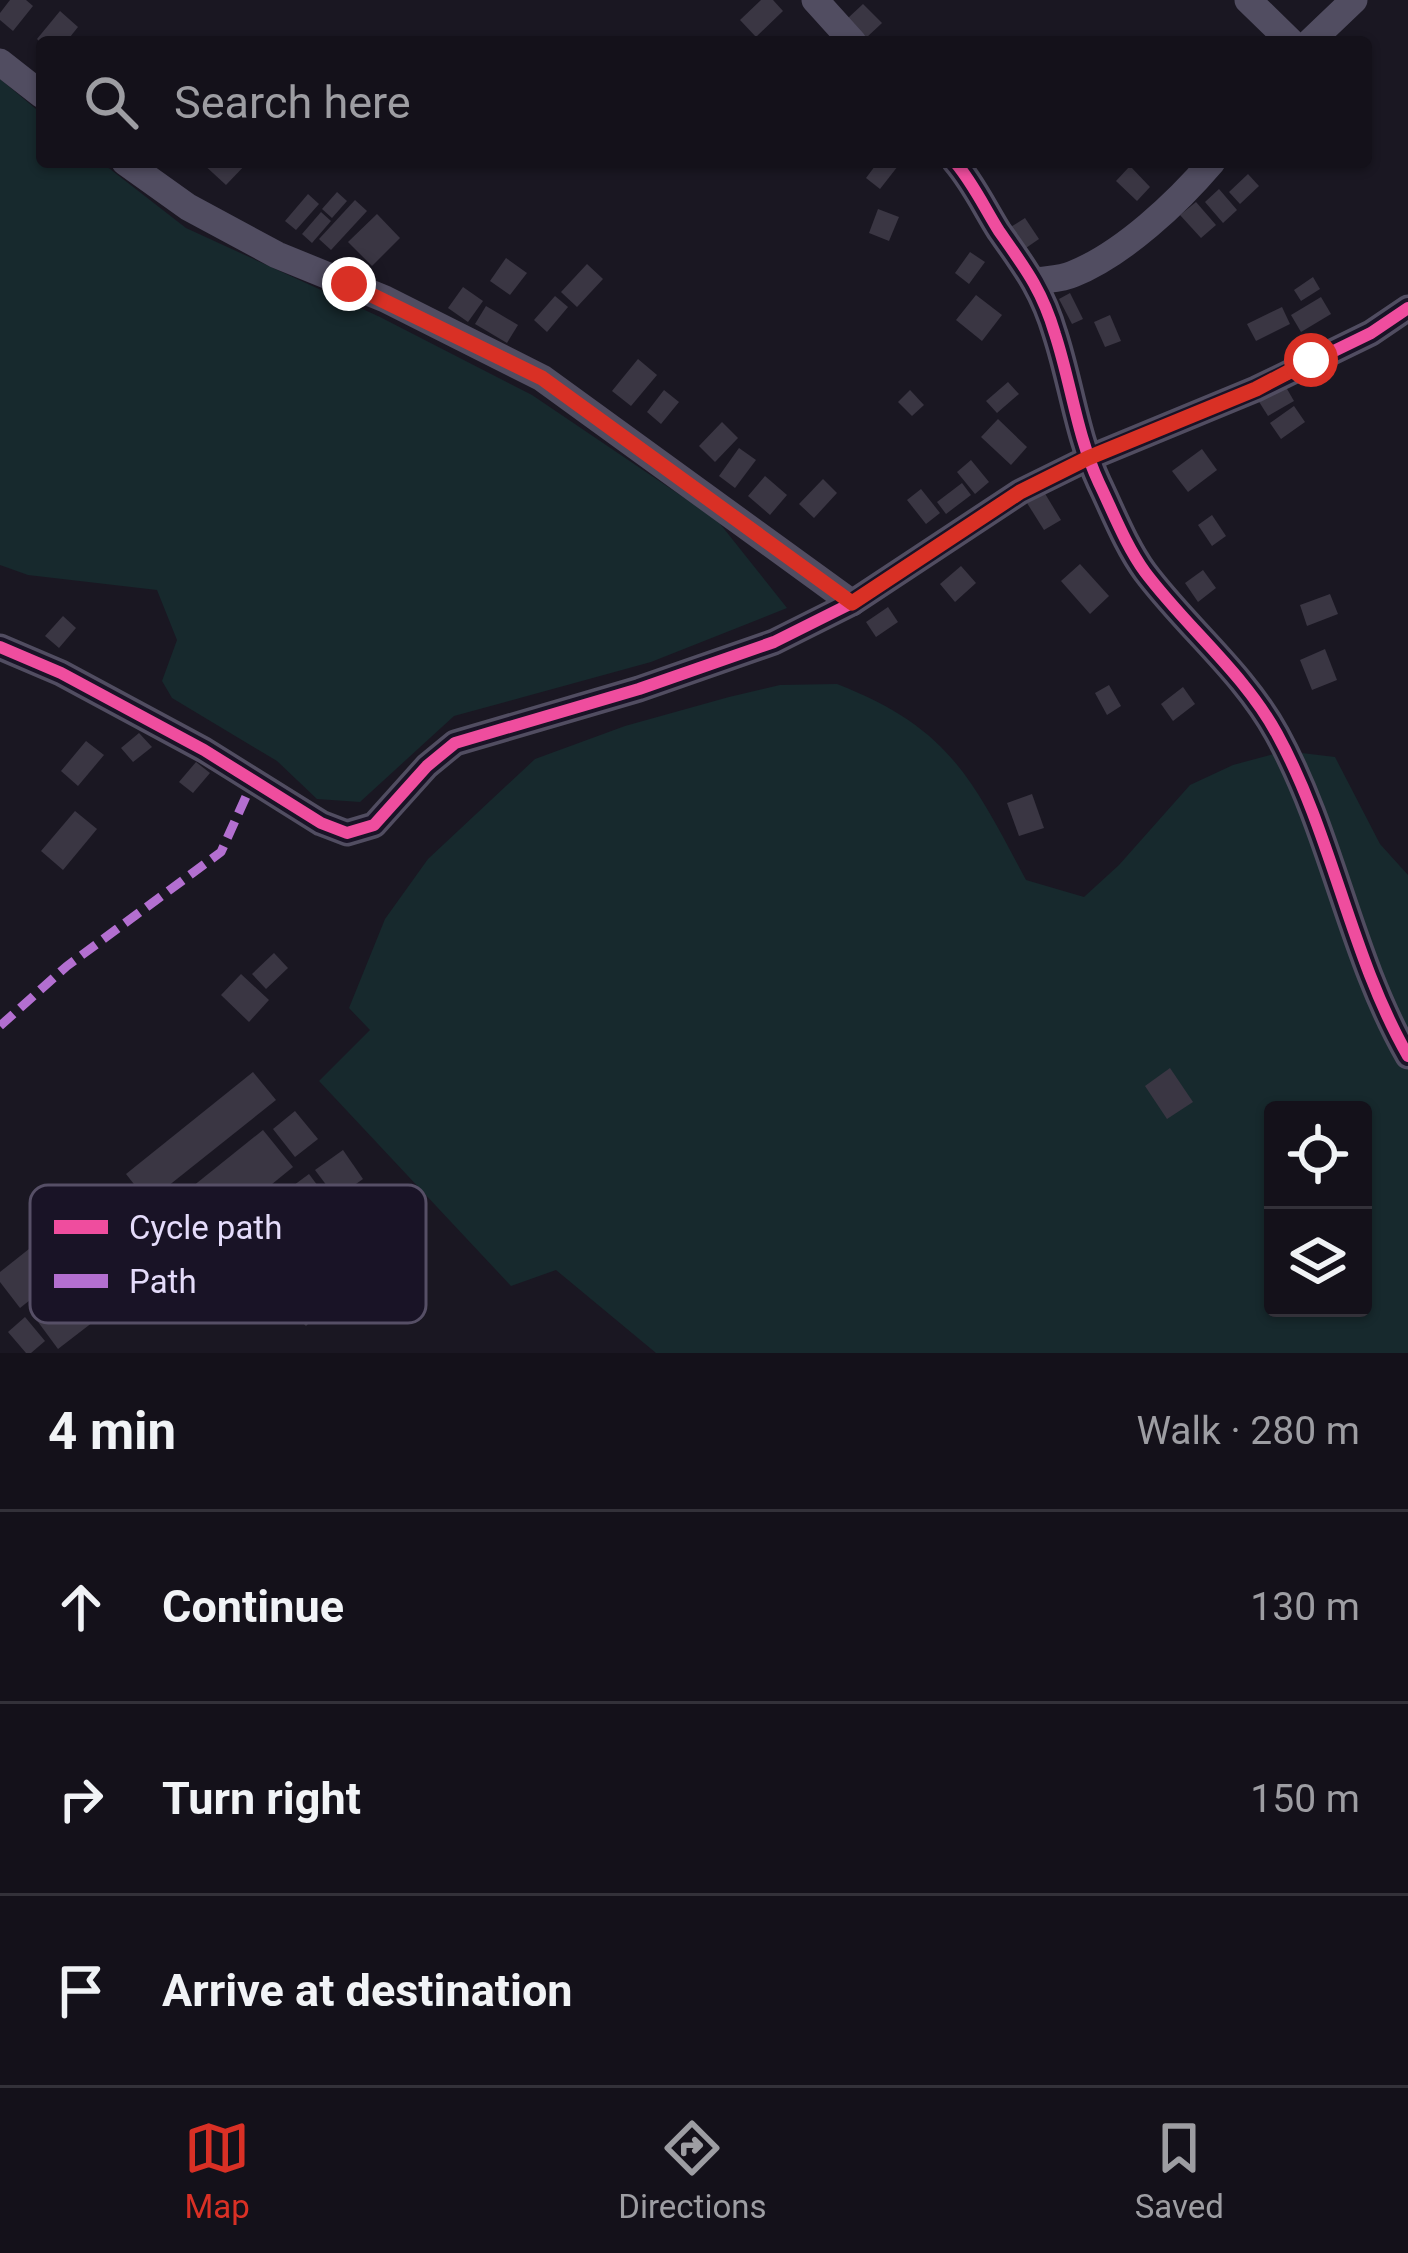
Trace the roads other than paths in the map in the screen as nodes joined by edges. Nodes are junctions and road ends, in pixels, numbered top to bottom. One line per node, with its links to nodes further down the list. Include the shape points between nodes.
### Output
1 (815, 0): 4 (street)
2 (1249, 0): 5 (street)
3 (1354, 0): 6 (street)
4 (848, 36)
5 (1285, 36)
6 (1316, 36)
7 (0, 62): 8 (street)
8 (36, 90)
9 (133, 168): 15 (street, via 277,255 542,378)
10 (960, 168): 12 (street)
11 (1207, 168): 12 (street, via 1134,237 1072,275)
12 (1036, 281): 14 (street)
13 (1408, 308): 14 (street, via 1256,389)
14 (1088, 458): 15 (street, via 1020,492); 17 (street, via 1145,572 1277,733)
15 (852, 603): 16 (street, via 743,653 455,743 374,825 346,833)
16 (0, 647)
17 (1408, 1055)

